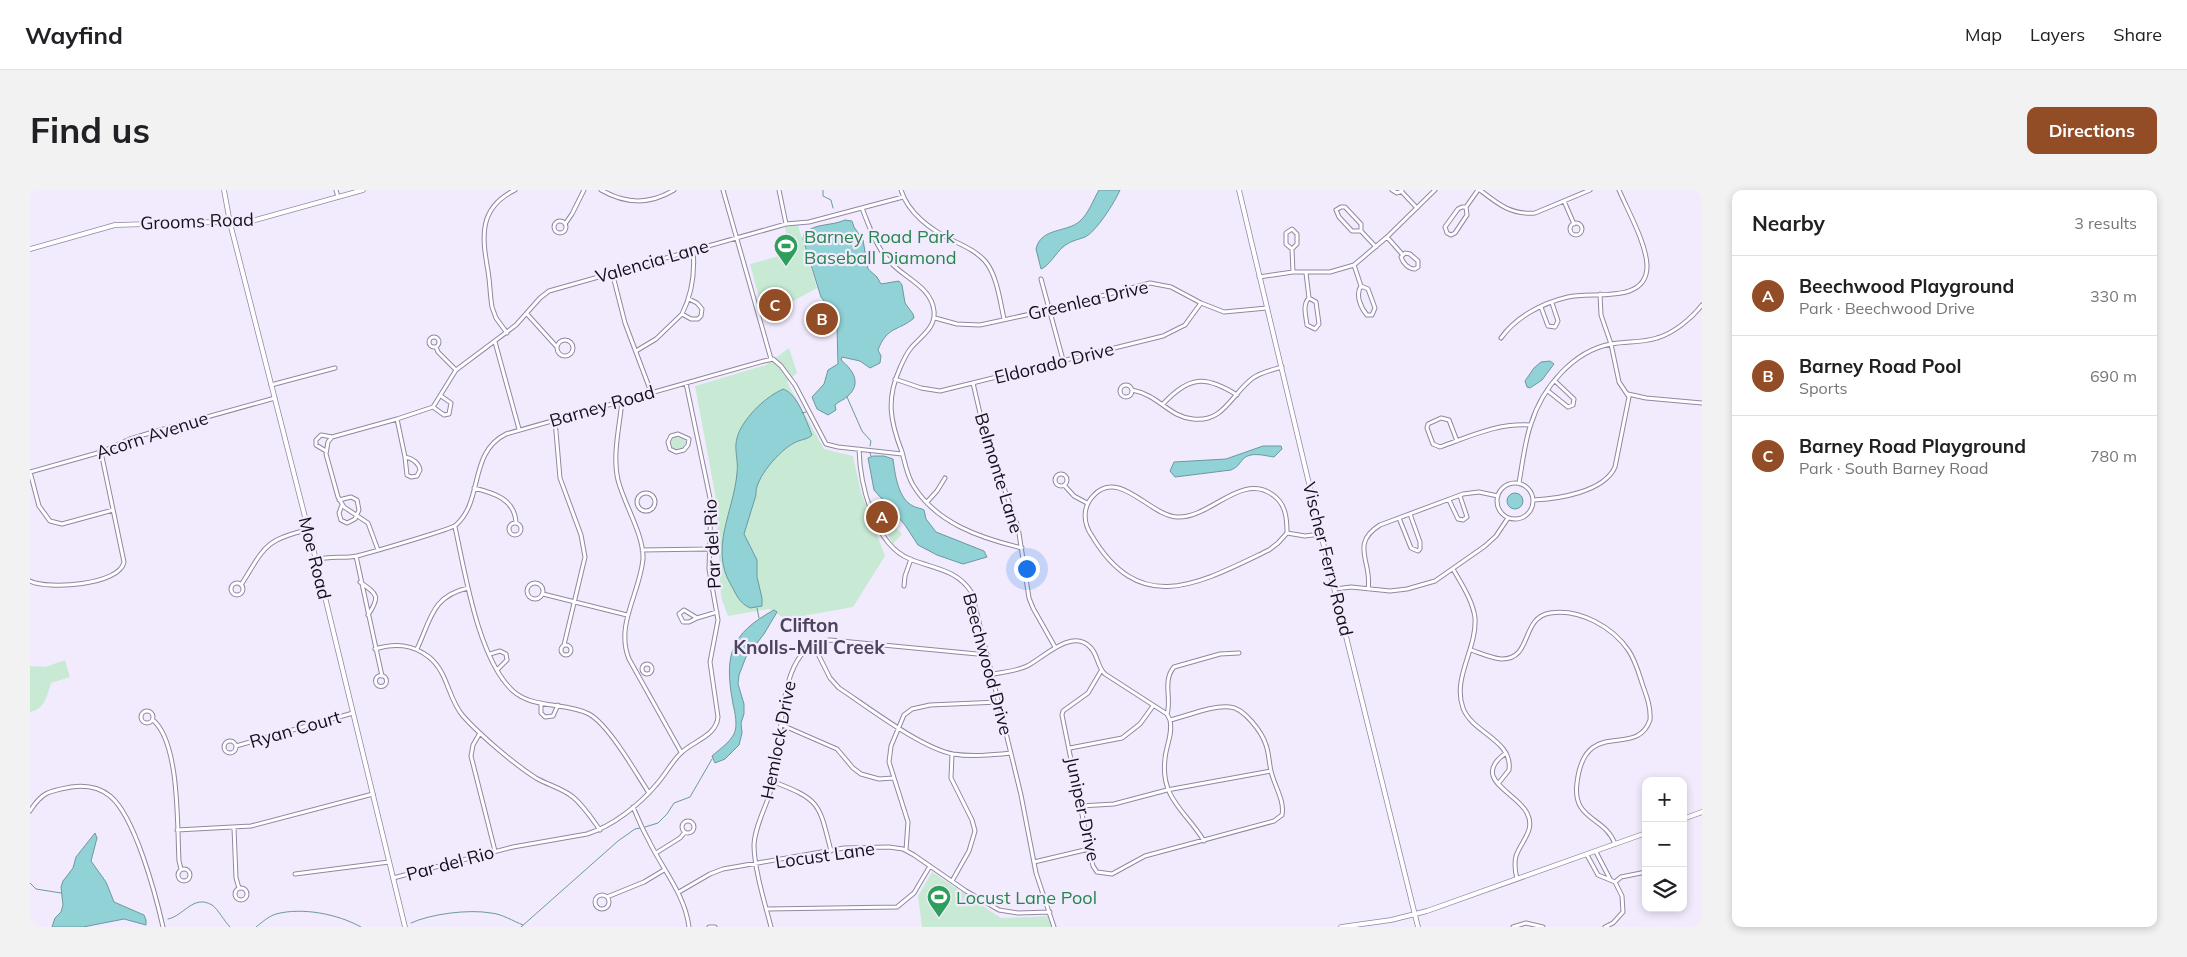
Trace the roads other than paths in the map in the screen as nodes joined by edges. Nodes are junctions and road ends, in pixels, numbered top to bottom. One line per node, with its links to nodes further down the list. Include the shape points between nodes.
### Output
1 (224, 190): 24 (street, Moe Road)
2 (336, 190): 18 (street)
3 (363, 190): 18 (street, Grooms Road)
4 (515, 190): 56 (street, via 492,209 483,233 492,307)
5 (584, 190): 25 (street)
6 (601, 190): 7 (street, via 635,202 655,199)
7 (674, 190)
8 (723, 190): 30 (street)
9 (779, 190): 26 (street)
10 (901, 190): 19 (street)
11 (1239, 190): 40 (street, Vischer Ferry Road)
12 (1392, 190): 17 (street)
13 (1435, 190): 23 (street)
14 (1479, 190): 20 (street, via 1504,208 1519,213 1535,213); 21 (street)
15 (1590, 190): 20 (street)
16 (1620, 190): 43 (street, via 1645,254 1646,272 1636,288 1627,293)
17 (1402, 191): 23 (street)
18 (338, 197): 24 (street, Grooms Road, via 266,218)
19 (903, 197): 22 (street, Valencia Lane); 55 (street, via 922,220 985,261 993,276)
20 (1564, 201): 27 (street)
21 (1466, 207): 21 (street, via 1467,215 1455,233 1447,233 1445,227 1458,209)
22 (862, 208): 26 (street, Valencia Lane, via 809,222); 54 (street, via 884,256 926,292)
23 (1417, 208): 29 (street)
24 (230, 223): 32 (street, Grooms Road, via 115,225); 72 (street, Moe Road)
25 (565, 224)
26 (786, 224): 30 (street, Valencia Lane)
27 (1574, 224)
28 (1360, 231): 28 (street, via 1352,231 1336,214 1338,208 1343,206 1361,224); 31 (street)
29 (1387, 237): 31 (street); 35 (street)
30 (738, 238): 34 (street, Valencia Lane); 63 (street)
31 (1376, 247): 36 (street)
32 (30, 249)
33 (1292, 249): 33 (street, via 1286,244 1286,233 1292,229 1297,234 1297,244); 38 (street)
34 (693, 250): 37 (street, Valencia Lane); 45 (street, via 694,274)
35 (1402, 254): 35 (street, via 1403,262 1410,268 1418,267 1418,261 1410,254)
36 (1354, 265): 39 (street, via 1330,272); 42 (street)
37 (612, 272): 52 (street, Valencia Lane, via 549,291); 62 (street)
38 (1292, 272): 39 (street); 40 (street)
39 (1306, 272): 44 (street)
40 (1259, 277): 50 (street, Vischer Ferry Road)
41 (1041, 279): 51 (street)
42 (1361, 286): 42 (street, via 1358,294 1362,308 1372,315 1375,308 1372,298 1368,289)
43 (1600, 294): 47 (street, via 1566,297); 59 (street, via 1601,315)
44 (1310, 298): 44 (street, via 1305,301 1307,325 1315,329 1319,324 1316,302)
45 (688, 299): 53 (street); 53 (street, via 700,306 701,316 695,320)
46 (1201, 303): 50 (street, Greenlea Drive, via 1224,312); 51 (street, Greenlea Drive, via 1171,288 1150,283); 64 (street, Eldorado Drive, via 1190,320 1172,332)
47 (1552, 303): 49 (street); 49 (street, via 1558,321 1555,327 1548,326)
48 (1702, 305): 59 (street, via 1670,332 1655,339)
49 (1540, 307): 57 (street, via 1516,321)
50 (1267, 308): 65 (street, Vischer Ferry Road)
51 (1049, 310): 55 (street, Greenlea Drive); 64 (street)
52 (527, 314): 56 (street, Valencia Lane); 60 (street)
53 (682, 314): 62 (street, via 656,339)
54 (935, 318): 55 (street, Greenlea Drive, via 967,325); 68 (street, via 907,353)
55 (1004, 319)
56 (507, 333): 58 (street, Valencia Lane)
57 (1500, 338)
58 (495, 342): 67 (street, Valencia Lane); 87 (street)
59 (1611, 344): 69 (street, via 1589,352 1569,365); 76 (street, via 1619,382)
60 (556, 346): 60 (street, via 563,357 573,351 572,344 567,341)
61 (436, 347): 67 (street)
62 (636, 351): 75 (street)
63 (771, 359): 70 (street, Barney Road); 92 (street, via 781,366 795,385 826,444)
64 (1063, 360): 71 (street, Eldorado Drive)
65 (1282, 367): 77 (street, via 1255,376); 121 (street, Vischer Ferry Road)
66 (335, 368): 72 (street)
67 (456, 370): 78 (street, Valencia Lane)
68 (895, 380): 71 (street, Eldorado Drive, via 935,391); 95 (street, via 890,408)
69 (1555, 381): 74 (street); 74 (street, via 1574,399 1573,405 1568,407)
70 (686, 383): 75 (street, Barney Road); 89 (street, Par del Rio)
71 (973, 383): 122 (street, Belmonte Lane, via 985,435 1016,518)
72 (271, 385): 79 (street, Moe Road)
73 (1132, 390): 82 (street, via 1145,393)
74 (1548, 390): 86 (street)
75 (651, 392): 80 (street, Barney Road)
76 (1628, 394): 81 (street); 106 (street, via 1615,467 1610,475 1577,493)
77 (1236, 395): 82 (street, via 1220,384 1202,380 1184,385); 82 (street, via 1217,415 1200,420 1175,414)
78 (441, 396): 83 (street, Valencia Lane); 83 (street, via 451,403 449,414 444,415)
79 (274, 398): 94 (street, Acorn Avenue, via 130,439); 119 (street, Moe Road)
80 (622, 400): 85 (street, Barney Road); 111 (street, via 616,463)
81 (1702, 403)
82 (1163, 404)
83 (433, 407): 84 (street)
84 (397, 420): 88 (street); 96 (street)
85 (554, 420): 87 (street, Barney Road); 138 (street, via 560,478 585,550)
86 (1530, 425): 91 (street, via 1497,427); 99 (street)
87 (519, 429): 101 (street, Barney Road, via 497,438 487,449)
88 (332, 437): 93 (street); 93 (street, via 321,436 316,440 316,445)
89 (697, 437): 90 (street); 123 (street, Par del Rio, via 711,502)
90 (689, 439): 90 (street, via 672,435 668,440 670,449 676,452 684,450)
91 (1457, 441): 91 (street, via 1436,446 1428,424 1441,418 1449,420)
92 (859, 450): 95 (street); 127 (street, Beechwood Drive, via 864,488 874,515 889,543)
93 (326, 451): 104 (street)
94 (101, 452): 97 (street, Acorn Avenue); 112 (street)
95 (902, 454): 107 (street, via 912,484)
96 (405, 456): 96 (street, via 407,475 417,476 419,466)
97 (30, 472): 112 (street, via 39,506 50,521 62,524)
98 (945, 478): 107 (street)
99 (1519, 484): 103 (street, via 1506,486); 106 (street, via 1528,488)
100 (1064, 485): 108 (street)
101 (474, 488): 117 (street, via 503,498 515,511); 118 (street, Barney Road, via 467,510)
102 (1460, 496): 103 (street, via 1479,492); 105 (street); 105 (street, via 1467,516 1463,520 1458,519)
103 (1498, 496): 116 (street, via 1499,509)
104 (339, 500): 110 (street); 114 (street, via 356,499)
105 (1449, 500): 113 (street)
106 (1533, 500): 116 (street, via 1526,516)
107 (927, 502): 122 (street, via 963,529)
108 (1087, 503): 120 (street, via 1097,492 1118,487 1160,513 1184,517 1246,490 1260,489 1280,502 1286,514); 120 (street, via 1088,530 1104,555 1126,576 1157,587 1202,580 1268,550)
109 (636, 504): 109 (street, via 640,509 651,509 655,504 653,496 648,493 642,494); 111 (street)
110 (342, 505): 114 (street); 114 (street, via 339,513 343,522)
111 (626, 505): 125 (street)
112 (113, 510): 130 (street, via 124,562 120,570 110,576 67,585 40,585)
113 (1410, 514): 115 (street); 115 (street, via 1421,546 1418,551 1411,548)
114 (358, 516): 124 (street, via 368,523)
115 (1399, 518): 135 (street, via 1372,529 1364,542 1364,558 1370,577)
116 (1508, 518): 129 (street, via 1496,536)
117 (516, 523): 117 (street, via 522,530 514,536 509,528)
118 (455, 527): 124 (street); 134 (street)
119 (307, 530): 128 (street, Moe Road); 132 (street, via 278,537 270,543)
120 (1287, 533): 121 (street)
121 (1321, 534): 136 (street, Vischer Ferry Road)
122 (1022, 548): 145 (street, Belmonte Lane, via 1029,598)
123 (708, 549): 125 (street); 139 (street, Par del Rio)
124 (378, 550): 126 (street)
125 (642, 550): 140 (street, via 641,569)
126 (356, 556): 128 (street, via 328,556); 131 (street)
127 (910, 559): 133 (street); 151 (street, Beechwood Drive, via 952,573 965,584 975,602)
128 (316, 560): 162 (street, Moe Road)
129 (1453, 568): 135 (street, via 1435,581 1420,586 1390,591); 148 (street, via 1474,616)
130 (30, 581)
131 (360, 582): 141 (street); 141 (street, via 376,595)
132 (241, 585)
133 (904, 586)
134 (468, 588): 147 (street, via 453,592 438,603); 149 (street)
135 (1368, 589): 136 (street, via 1351,587)
136 (1335, 590): 219 (street, Vischer Ferry Road)
137 (543, 594): 137 (street, via 533,599 527,590 532,584 537,584); 138 (street)
138 (574, 602): 140 (street); 144 (street)
139 (717, 612): 142 (street); 171 (street, Par del Rio, via 718,623 710,662 717,722 711,732)
140 (627, 615): 155 (street, via 625,646)
141 (368, 616): 146 (street)
142 (697, 618): 142 (street, via 686,610 679,614 686,622)
143 (812, 644): 151 (street, via 830,640); 166 (street, Hemlock Drive, via 802,652 791,673); 167 (street, via 839,688)
144 (564, 645)
145 (1055, 647): 154 (street, via 1074,641 1087,644); 156 (street, via 1028,665)
146 (375, 649): 147 (street, via 394,644); 157 (street)
147 (417, 649): 168 (street, via 436,664 458,709)
148 (1471, 650): 173 (street, via 1460,688 1462,707 1472,722); 193 (street, via 1498,658 1511,656 1525,644 1536,619 1550,613 1583,616 1610,630 1624,644 1638,667 1650,720 1635,738 1592,746 1582,762 1576,793 1584,814 1606,829)
149 (490, 654): 152 (street); 152 (street, via 500,651 506,654 507,660)
150 (1239, 654): 163 (street, via 1220,654 1174,668 1168,680)
151 (988, 655): 156 (street, Beechwood Drive)
152 (498, 669): 159 (street, via 515,693)
153 (642, 671): 155 (street)
154 (1102, 671): 161 (street); 170 (street, Juniper Drive, via 1088,693 1063,711)
155 (637, 674): 171 (street)
156 (993, 674): 158 (street, Beechwood Drive)
157 (382, 676)
158 (999, 702): 167 (street, via 919,707 908,712); 172 (street, Beechwood Drive)
159 (541, 703): 160 (street); 160 (street, via 541,713 545,718 553,716)
160 (558, 706): 180 (street, via 595,718)
161 (1153, 706): 163 (street); 170 (street, via 1140,724 1122,738)
162 (353, 713): 169 (street, Ryan Court); 181 (street, Moe Road)
163 (1167, 714): 165 (street)
164 (152, 720): 164 (street, via 149,724 143,723 140,715 148,711); 188 (street, via 162,729 168,747)
165 (1170, 720): 175 (street, via 1216,708 1232,707 1240,711 1266,743); 179 (street, via 1171,734 1165,759)
166 (782, 725): 176 (street, via 837,749 861,774 879,779); 177 (street, Hemlock Drive)
167 (898, 726): 174 (street, via 925,744); 176 (street, via 889,755)
168 (480, 733): 189 (street, via 534,777 571,795); 196 (street, via 471,756)
169 (236, 746): 169 (street, Ryan Court, via 229,741 224,747 229,754 235,752)
170 (1070, 748): 182 (street, Juniper Drive)
171 (681, 752): 180 (street, Par del Rio)
172 (1011, 753): 174 (street); 202 (street, Beechwood Drive)
173 (1506, 753): 178 (street, via 1509,770); 178 (street, via 1493,770)
174 (952, 754): 212 (street, via 951,778 972,820 974,831 969,851)
175 (1271, 771): 179 (street); 192 (street, Juniper Drive, via 1282,815 1274,821)
176 (893, 778): 195 (street, via 908,822)
177 (774, 782): 197 (street, via 801,792 816,805); 203 (street, Hemlock Drive, via 755,836)
178 (1498, 784): 210 (street, via 1521,804 1530,820 1528,834 1516,860)
179 (1167, 790): 182 (street, via 1114,804); 192 (street)
180 (649, 793): 183 (street, Par del Rio)
181 (373, 794): 187 (street); 201 (street, Moe Road)
182 (1080, 806): 194 (street, Juniper Drive)
183 (633, 807): 189 (street, Par del Rio); 199 (street)
184 (30, 812): 220 (street, via 40,796 56,790 87,786 111,796 122,810 143,857)
185 (1702, 812): 186 (street)
186 (1687, 818)
187 (234, 828): 188 (street); 214 (street)
188 (178, 830): 205 (street)
189 (600, 830): 196 (street, Par del Rio)
190 (685, 832): 199 (street)
191 (1642, 834): 193 (street)
192 (1204, 841): 194 (street, Juniper Drive, via 1145,856 1112,874 1097,872)
193 (1615, 844): 198 (street)
194 (1088, 849): 202 (street)
195 (906, 850): 197 (street, Locust Lane, via 859,846); 204 (street, Locust Lane)
196 (495, 851): 209 (street, Par del Rio)
197 (831, 851): 203 (street, Locust Lane)
198 (1596, 852): 200 (street); 211 (street)
199 (656, 853): 206 (street)
200 (1586, 855): 210 (street); 211 (street, via 1598,875)
201 (389, 862): 208 (street); 209 (street, Moe Road)
202 (1034, 862): 218 (street, Beechwood Drive)
203 (757, 864): 215 (street, Locust Lane, via 717,871); 217 (street, Hemlock Drive)
204 (930, 866): 212 (street, Locust Lane); 217 (street, via 914,893 897,907)
205 (181, 869)
206 (664, 870): 215 (street); 216 (street)
207 (1642, 873): 213 (street, via 1621,877)
208 (295, 874)
209 (393, 878): 221 (street, Moe Road)
210 (1517, 879): 219 (street)
211 (1610, 879): 213 (street)
212 (952, 881): 218 (street, Locust Lane, via 1005,913)
213 (1615, 882): 231 (street, via 1622,896 1623,912)
214 (239, 888): 214 (street, via 247,892 242,900 235,895)
215 (679, 892): 222 (street)
216 (607, 897): 216 (street, via 606,908 596,907 594,900 598,896 603,894)
217 (767, 909): 225 (street, Hemlock Drive)
218 (1050, 912): 226 (street, Beechwood Drive)
219 (1415, 915): 227 (street); 228 (street, Vischer Ferry Road)
220 (163, 927)
221 (405, 927)
222 (690, 927)
223 (709, 927): 224 (street)
224 (715, 927)
225 (771, 927)
226 (1054, 927)
227 (1341, 927)
228 (1418, 927)
229 (1513, 927): 230 (street, via 1526,923)
230 (1543, 927)
231 (1605, 927)

